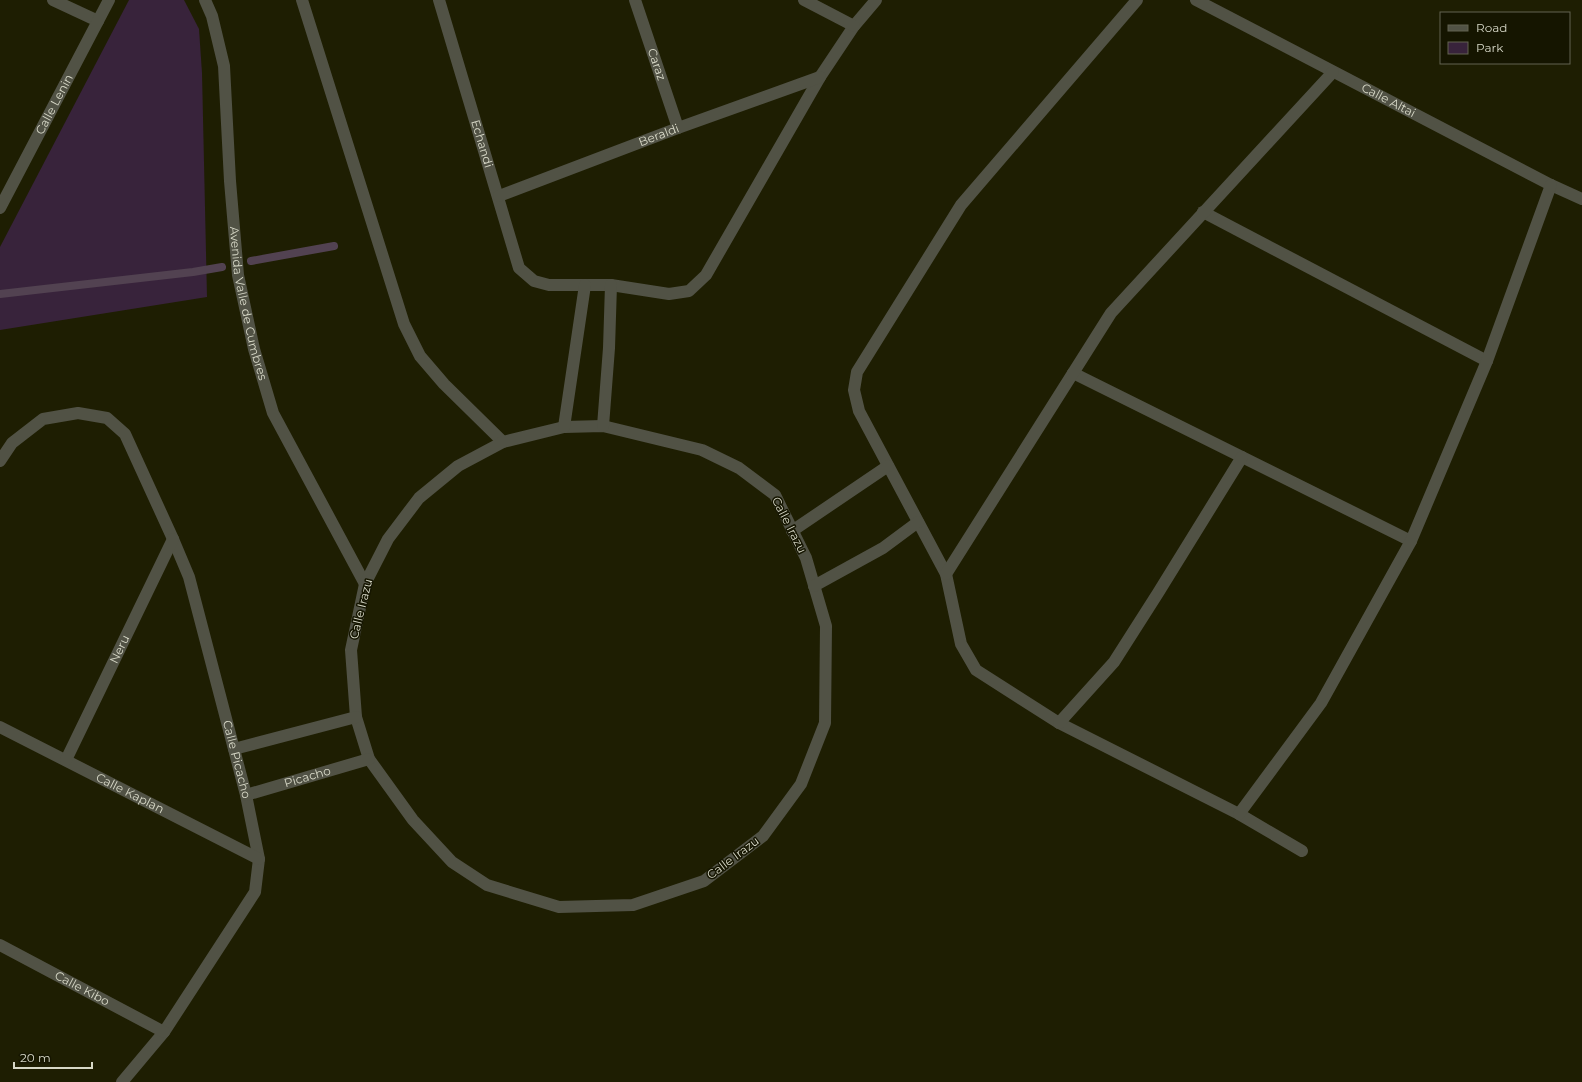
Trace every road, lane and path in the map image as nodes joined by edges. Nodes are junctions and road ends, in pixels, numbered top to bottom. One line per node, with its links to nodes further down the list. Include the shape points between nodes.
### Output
1 (53, 0): 11 (street)
2 (109, 0): 11 (street, Calle Lenin)
3 (205, 0): 36 (street, Avenida Valle de Cumbres, via 212,16 224,66 238,275 254,349 273,413)
4 (302, 0): 27 (street, via 404,324 420,356 444,384)
5 (439, 0): 17 (street, Echandi)
6 (635, 0): 15 (street, Caraz)
7 (804, 0): 12 (street)
8 (876, 0): 12 (street)
9 (1137, 0): 30 (street, via 961,205 857,372 854,390 859,411)
10 (1196, 0): 13 (street, Calle Altai)
11 (98, 21): 19 (street, Calle Lenin)
12 (854, 26): 14 (street)
13 (1333, 72): 16 (street, Calle Altai); 20 (street)
14 (820, 77): 15 (street, Beraldi); 22 (street, via 706,275 689,291 669,294)
15 (678, 128): 17 (street, Beraldi)
16 (1551, 185): 18 (street, Calle Altai); 23 (street)
17 (499, 196): 21 (street, Echandi, via 519,268 534,281 549,285)
18 (1582, 199)
19 (0, 208)
20 (1203, 212): 23 (street); 24 (street, via 1110,313)
21 (585, 285): 22 (street); 26 (street)
22 (611, 285): 25 (street)
23 (1487, 361): 34 (street)
24 (1073, 373): 28 (street); 35 (street)
25 (603, 426): 26 (street, Calle Irazu); 32 (street, Calle Irazu, via 702,450 739,468 775,495)
26 (564, 427): 27 (street, Calle Irazu)
27 (503, 442): 36 (street, Calle Irazu, via 458,466 419,498 388,539)
28 (1242, 457): 34 (street); 39 (street, via 1114,662)
29 (0, 461): 33 (street, Calle Picacho, via 12,443 43,419 78,413 108,418 125,434)
30 (888, 466): 31 (street); 32 (street)
31 (918, 522): 35 (street); 37 (street, via 882,548)
32 (792, 531): 37 (street, Calle Irazu, via 806,558)
33 (173, 539): 41 (street, Calle Picacho, via 189,577); 43 (street, Neru)
34 (1411, 541): 45 (street, via 1321,703)
35 (946, 574): 39 (street, via 961,644 976,670)
36 (365, 584): 38 (street, Calle Irazu, via 351,650)
37 (814, 586): 42 (street, Calle Irazu, via 826,626 825,723 801,784 763,836 704,881 633,905 559,907 487,885 452,862 413,820)
38 (356, 716): 41 (street); 42 (street, Calle Irazu)
39 (1058, 723): 45 (street)
40 (0, 727): 43 (street, Calle Kaplan)
41 (234, 749): 44 (street, Calle Picacho)
42 (369, 759): 44 (street, Picacho)
43 (66, 760): 47 (street, Calle Kaplan)
44 (246, 795): 47 (street, Calle Picacho)
45 (1239, 814): 46 (street)
46 (1302, 850)
47 (259, 859): 49 (street, Calle Picacho, via 255,892)
48 (0, 945): 49 (street, Calle Kibo)
49 (164, 1032): 50 (street, Calle Picacho)
50 (122, 1082)

